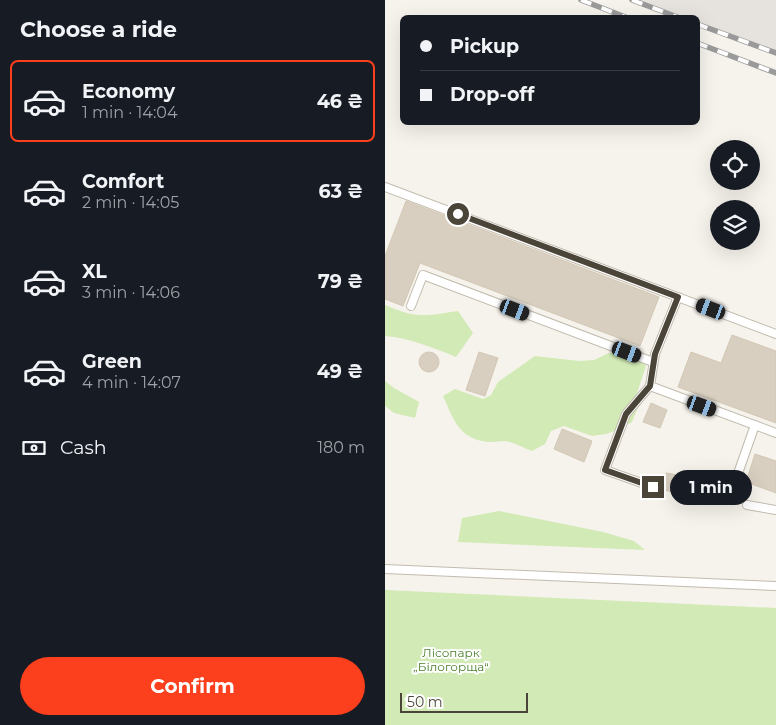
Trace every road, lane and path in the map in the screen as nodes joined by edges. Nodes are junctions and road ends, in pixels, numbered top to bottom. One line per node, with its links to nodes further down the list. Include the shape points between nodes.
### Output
1 (385, 186): 2 (lane)
2 (678, 297): 4 (lane); 5 (lane)
3 (411, 306): 5 (lane, via 423,275)
4 (776, 334)
5 (653, 362): 6 (lane)
6 (650, 386): 7 (lane); 10 (lane, via 626,414 605,470)
7 (755, 425): 8 (lane); 9 (lane, via 736,479 728,488)
8 (776, 433)
9 (702, 481)
10 (653, 487)
11 (747, 505): 12 (lane)
12 (776, 510)
13 (385, 569): 14 (lane)
14 (776, 586)

